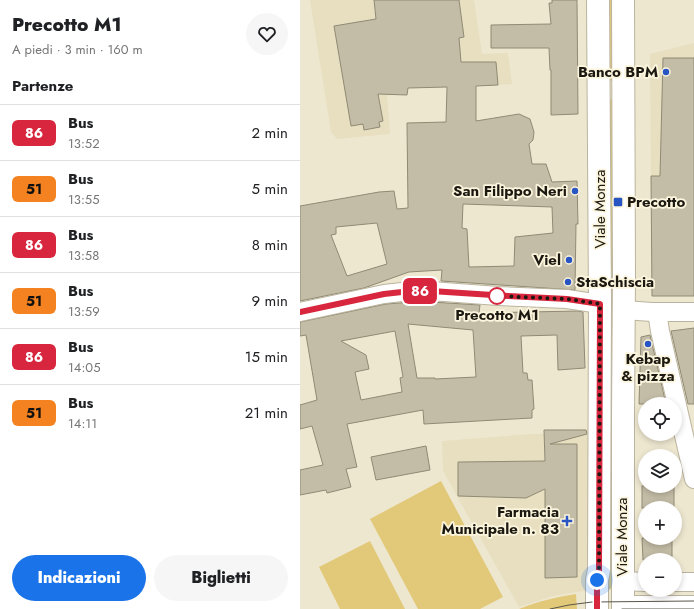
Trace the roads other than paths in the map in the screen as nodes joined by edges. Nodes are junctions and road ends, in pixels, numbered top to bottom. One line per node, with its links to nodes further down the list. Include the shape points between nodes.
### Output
1 (598, 0): 4 (main road, Viale Monza)
2 (623, 0): 3 (main road, Viale Monza)
3 (624, 91): 4 (street); 6 (main road, Viale Monza)
4 (599, 92): 5 (main road, Viale Monza)
5 (600, 304): 6 (main road); 7 (street, via 567,299 411,291 384,294); 11 (main road, Viale Monza)
6 (624, 310): 8 (street); 10 (main road, Viale Monza)
7 (300, 312)
8 (657, 312): 9 (street); 12 (street)
9 (694, 312)
10 (622, 417): 11 (street); 13 (main road, Viale Monza)
11 (600, 418): 19 (main road, Viale Monza)
12 (694, 479)
13 (622, 581): 14 (street); 18 (main road, Viale Monza)
14 (638, 582)
15 (682, 582): 16 (street)
16 (694, 582)
17 (694, 605): 18 (street)
18 (623, 607)
19 (597, 609)

